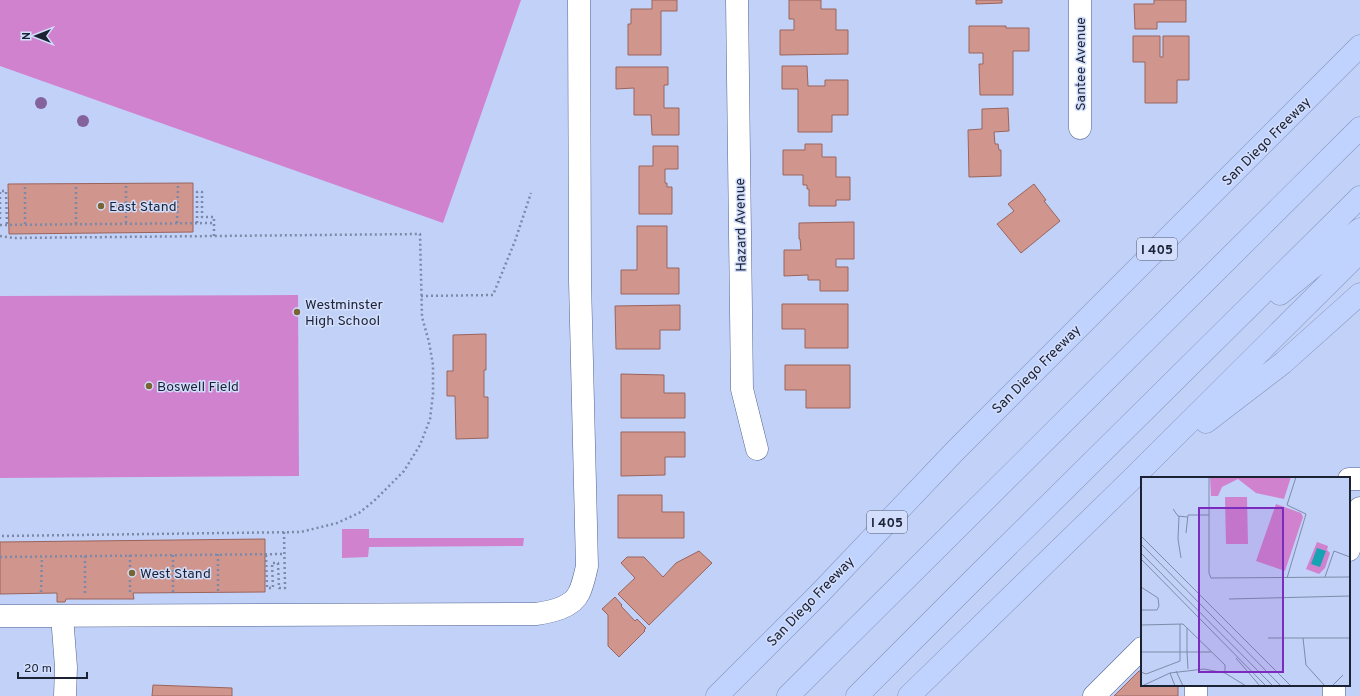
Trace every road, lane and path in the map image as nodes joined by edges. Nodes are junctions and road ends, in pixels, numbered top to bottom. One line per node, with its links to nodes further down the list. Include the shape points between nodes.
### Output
1 (579, 0): 49 (street, via 580,281 587,566 579,594 569,604 553,612 536,614)
2 (737, 0): 29 (street, Hazard Avenue, via 742,389)
3 (1080, 0): 5 (street, Santee Avenue)
4 (1360, 46): 52 (highway, San Diego Freeway / I 405, via 955,451 820,593)
5 (1080, 128)
6 (1360, 128): 53 (highway)
7 (126, 186): 17 (path)
8 (178, 186): 14 (path)
9 (25, 187): 20 (path)
10 (76, 187): 21 (path)
11 (531, 193): 27 (path, via 493,294)
12 (1360, 197): 28 (highway)
13 (0, 219): 19 (path, via 0,191 6,190)
14 (177, 223): 15 (path); 17 (path)
15 (197, 223): 16 (path); 16 (path, via 197,192 202,192 202,217 214,217)
16 (214, 223): 24 (path)
17 (126, 224): 21 (path)
18 (0, 225): 19 (path)
19 (7, 225): 20 (path)
20 (25, 225): 21 (path)
21 (76, 225)
22 (1360, 229): 28 (highway)
23 (0, 236): 24 (path)
24 (214, 236): 27 (path, via 420,234)
25 (1360, 252): 30 (highway)
26 (1360, 294): 30 (highway, via 1283,363)
27 (421, 296): 32 (path, via 422,317 433,365 433,394 430,419 420,445 404,471 359,513 315,530)
28 (1175, 380): 54 (highway)
29 (757, 449)
30 (1135, 476): 55 (highway)
31 (1360, 508): 34 (street)
32 (284, 532): 33 (path); 36 (path)
33 (0, 536)
34 (1350, 546)
35 (218, 554): 37 (path); 38 (path); 43 (path)
36 (284, 554): 38 (path); 38 (path, via 285,588 279,588 278,562 272,562 273,588 268,588)
37 (173, 555): 40 (path); 46 (path)
38 (266, 555)
39 (85, 556): 40 (path); 42 (path); 47 (path)
40 (130, 556): 45 (path)
41 (0, 557): 42 (path)
42 (42, 557): 44 (path)
43 (218, 591)
44 (41, 592)
45 (130, 592)
46 (173, 592)
47 (85, 596)
48 (0, 616): 49 (street)
49 (62, 616): 51 (street, via 66,668)
50 (1141, 649): 56 (street)
51 (65, 696)
52 (717, 696)
53 (788, 696)
54 (857, 696)
55 (909, 696)
56 (1094, 696)

